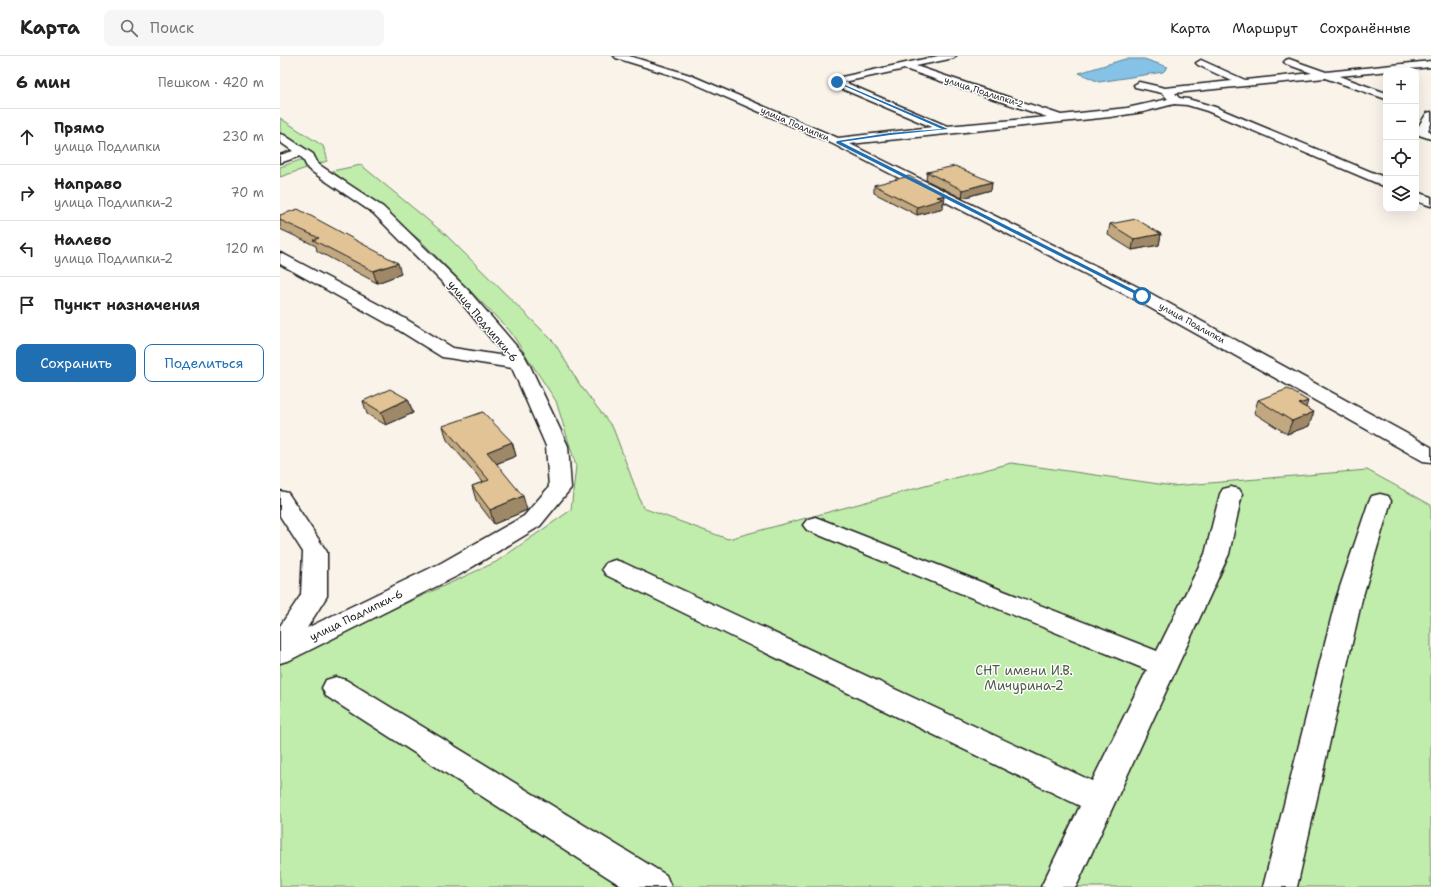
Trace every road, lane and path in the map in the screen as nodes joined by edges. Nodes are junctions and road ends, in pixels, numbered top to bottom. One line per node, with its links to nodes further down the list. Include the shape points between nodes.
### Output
1 (619, 56): 18 (street, улица Подлипки, via 667,65 687,77)
2 (952, 56): 6 (street, улица Подлипки-2)
3 (1289, 62): 7 (street)
4 (1201, 63): 8 (street)
5 (1431, 64): 7 (street)
6 (905, 66): 14 (street, улица Подлипки-2); 15 (street, улица Подлипки-2, via 837,82)
7 (1326, 75): 8 (street); 11 (street)
8 (1243, 82): 10 (street)
9 (1139, 85): 10 (street)
10 (1165, 91): 12 (street, via 1173,96)
11 (1383, 95)
12 (1174, 101): 14 (street, улица Подлипки-2, via 1110,114); 21 (street, via 1211,109)
13 (1428, 111): 16 (street, via 1422,130)
14 (1062, 118): 15 (street, улица Подлипки-2)
15 (946, 129): 18 (street, улица Подлипки-2)
16 (1431, 136)
17 (280, 137): 19 (street, улица Подлипки-6)
18 (837, 142): 26 (street, улица Подлипки, via 1142,296)
19 (302, 152): 20 (street); 25 (street, улица Подлипки-6, via 309,157 312,166 378,210 461,292)
20 (280, 158)
21 (1383, 182)
22 (1419, 197): 23 (street)
23 (1431, 202)
24 (280, 258): 25 (street, via 398,322 448,353)
25 (520, 364): 33 (street, улица Подлипки-6, via 557,446 560,488 537,516 450,568)
26 (1431, 456)
27 (1231, 494): 34 (street, via 1217,554)
28 (280, 498): 32 (street, улица Подлипки-6, via 315,552 314,596)
29 (1380, 501): 39 (street, via 1349,599)
30 (815, 525): 34 (street)
31 (615, 569): 36 (street)
32 (280, 648)
33 (280, 653)
34 (1164, 665): 36 (street)
35 (336, 688): 37 (street)
36 (1099, 800): 38 (street)
37 (654, 887)
38 (1058, 887)
39 (1280, 887)

